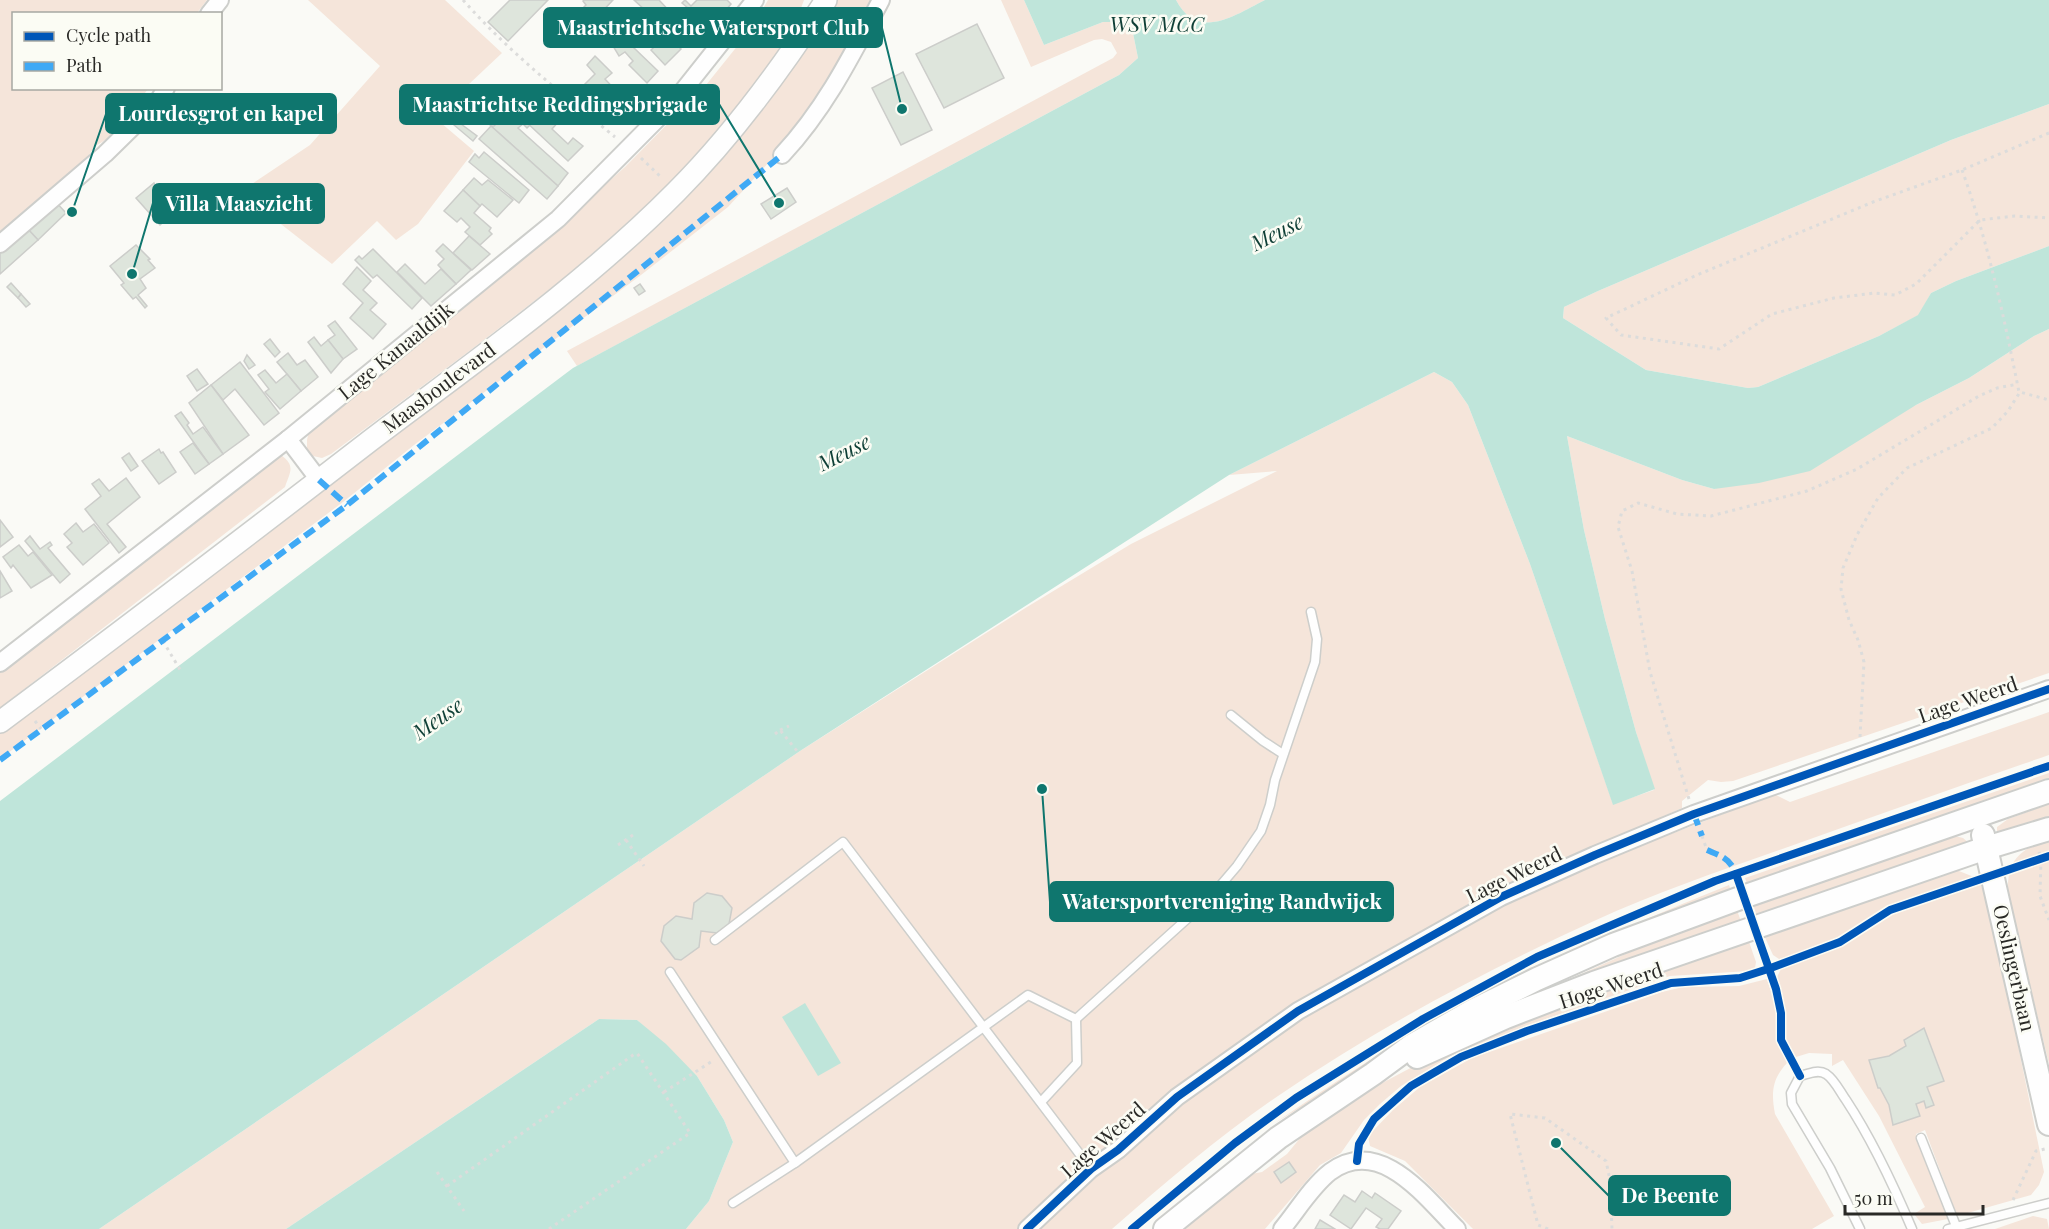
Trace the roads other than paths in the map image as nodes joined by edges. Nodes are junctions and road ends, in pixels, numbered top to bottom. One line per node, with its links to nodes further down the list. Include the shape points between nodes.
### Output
1 (220, 0): 5 (street)
2 (755, 0): 9 (street, Lage Kanaaldijk, via 674,102 558,219)
3 (826, 0): 10 (street, Maasboulevard, via 721,142 638,230 566,291)
4 (881, 0): 7 (street, via 835,86)
5 (211, 12)
6 (164, 90): 8 (street, via 157,103 105,154)
7 (783, 155)
8 (0, 244)
9 (288, 440): 10 (street); 12 (street, Lage Kanaaldijk)
10 (319, 480): 15 (street, Maasboulevard)
11 (1311, 612): 16 (lane, via 1317,639 1315,662)
12 (0, 663)
13 (2049, 689): 30 (street, Lage Weerd, via 1694,814 1502,897 1298,1011 1177,1097)
14 (1231, 715): 16 (lane)
15 (0, 722)
16 (1283, 754): 23 (lane, via 1261,831 1238,866 1180,927)
17 (2049, 791): 18 (main road, Hoge Weerd)
18 (1978, 816): 20 (main road, Oeslingerbaan); 25 (main road, Hoge Weerd, via 1613,945 1444,1027)
19 (2049, 829): 20 (main road, Hoge Weerd)
20 (1986, 848): 25 (main road, Hoge Weerd, via 1594,983); 27 (main road, Oeslingerbaan)
21 (715, 940): 24 (lane, via 843,842)
22 (670, 972): 29 (lane)
23 (1076, 1019): 24 (lane, via 1028,995); 26 (lane, via 1077,1063)
24 (984, 1027): 26 (lane); 29 (lane)
25 (1373, 1074): 35 (main road, Hoge Weerd, via 1272,1143)
26 (1041, 1102): 30 (lane)
27 (2049, 1124)
28 (1921, 1138): 33 (lane)
29 (795, 1163): 31 (lane)
30 (1091, 1169): 34 (street, Lage Weerd)
31 (733, 1203)
32 (2049, 1203): 33 (lane)
33 (1952, 1227)
34 (1027, 1229)
35 (1166, 1229)
36 (1281, 1229): 37 (street, via 1329,1173 1357,1161 1374,1162 1401,1174)
37 (1456, 1229)
38 (1860, 1229): 39 (lane, via 1792,1104 1791,1093 1800,1077 1816,1071 1834,1082 1865,1131)
39 (1912, 1229)

